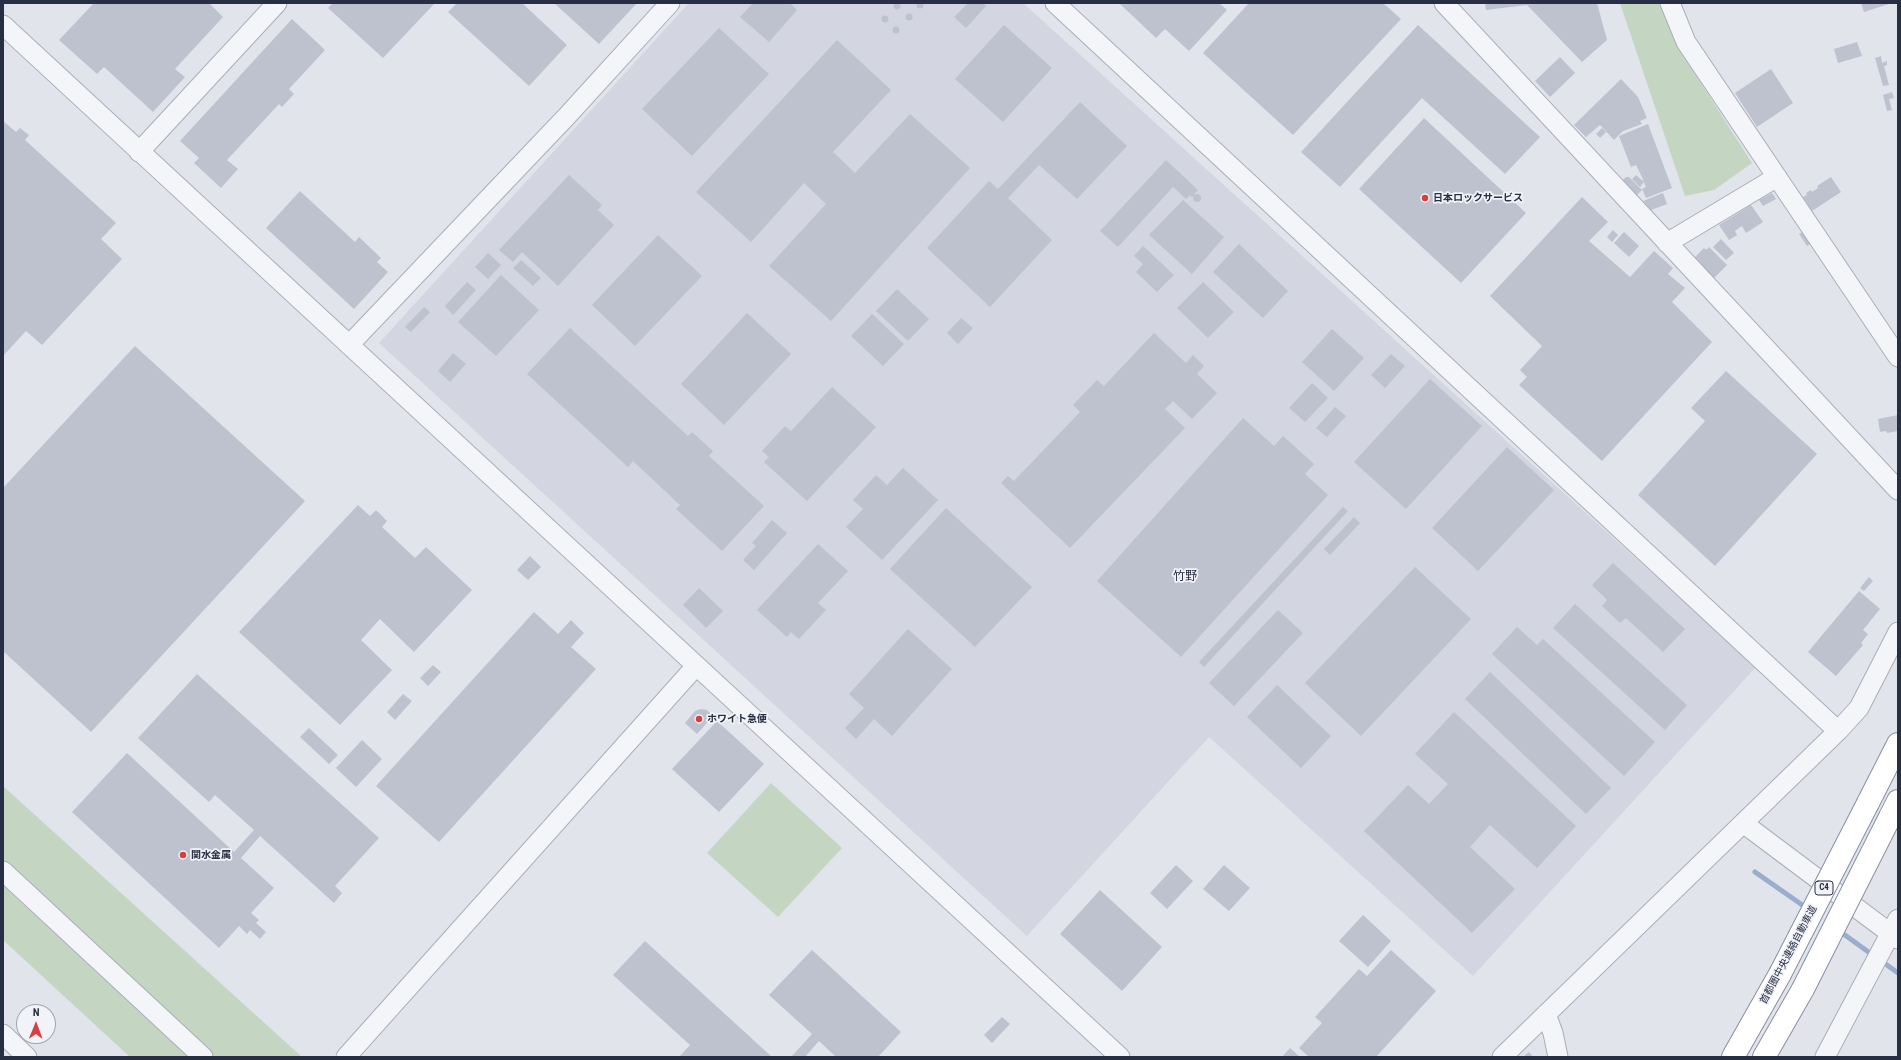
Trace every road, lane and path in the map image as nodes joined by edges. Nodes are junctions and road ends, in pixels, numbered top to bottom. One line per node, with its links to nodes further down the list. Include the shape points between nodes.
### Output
1 (277, 3): 7 (street)
2 (670, 3): 10 (street, via 567,116)
3 (1055, 3): 15 (street)
4 (1444, 3): 9 (street)
5 (1670, 3): 8 (street, via 1686,42)
6 (3, 26): 7 (street)
7 (139, 152): 10 (street)
8 (1777, 177): 9 (street); 11 (street)
9 (1667, 243): 12 (street)
10 (349, 345): 14 (street)
11 (1898, 357)
12 (1898, 490)
13 (1898, 632): 15 (street, via 1859,708)
14 (696, 666): 25 (street); 26 (street)
15 (1838, 731): 18 (street)
16 (1898, 744): 29 (highway, 首都圏中央連絡自動車道 / C4, bridge, via 1780,974)
17 (1894, 809): 30 (highway, bridge, via 1803,989)
18 (1742, 823): 20 (street); 21 (street)
19 (3, 871): 24 (street)
20 (1896, 931): 31 (street)
21 (1546, 1014): 27 (street); 28 (street)
22 (3, 1034): 23 (street)
23 (22, 1055)
24 (203, 1057)
25 (346, 1057)
26 (1120, 1057)
27 (1502, 1057)
28 (1558, 1057)
29 (1733, 1057)
30 (1764, 1057)
31 (1825, 1057)

